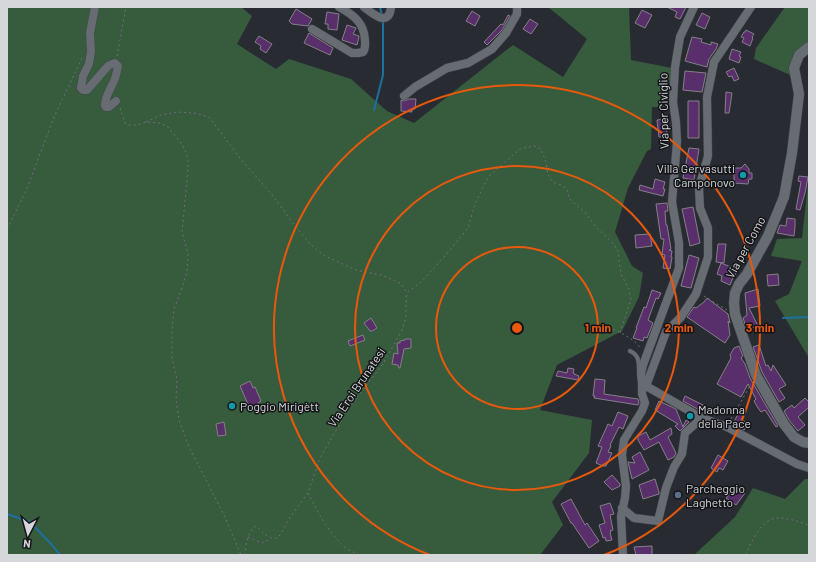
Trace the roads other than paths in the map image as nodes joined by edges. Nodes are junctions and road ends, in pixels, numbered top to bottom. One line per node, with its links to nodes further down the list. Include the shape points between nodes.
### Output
1 (95, 7): 11 (street, via 90,33 89,64 81,85 83,90 87,90 108,66 116,63 118,66 114,82 106,95 105,106 109,107)
2 (339, 7): 8 (street, via 359,21 364,32 366,48 363,52 352,53)
3 (364, 7): 4 (street, via 376,17 383,18 390,14)
4 (391, 7)
5 (517, 7): 10 (street, via 517,14 506,33 492,49 468,63 447,68)
6 (694, 7): 13 (street, Via per Civiglio, via 680,37 675,67 673,102 677,142 672,202 679,243 678,268 643,365 641,374)
7 (751, 7): 13 (street, via 714,62 707,97 708,156 699,188 700,208 708,228 708,257 696,292 681,317 666,332)
8 (312, 29)
9 (809, 47): 15 (street, Via per Como, via 799,55 794,68 799,94 784,197 768,236 739,284 734,303 735,315 756,375 784,424 794,436)
10 (404, 96)
11 (116, 101)
12 (630, 351): 13 (lane, via 638,359 639,374)
13 (644, 384): 14 (street); 17 (street, Via per Civiglio, via 642,394 645,403 624,440 622,455 626,486)
14 (702, 418): 16 (street, via 727,427); 17 (street, via 685,433 682,454 666,488 658,521 634,518)
15 (809, 443)
16 (809, 468)
17 (622, 508): 18 (street, Via per Civiglio)
18 (623, 555)

